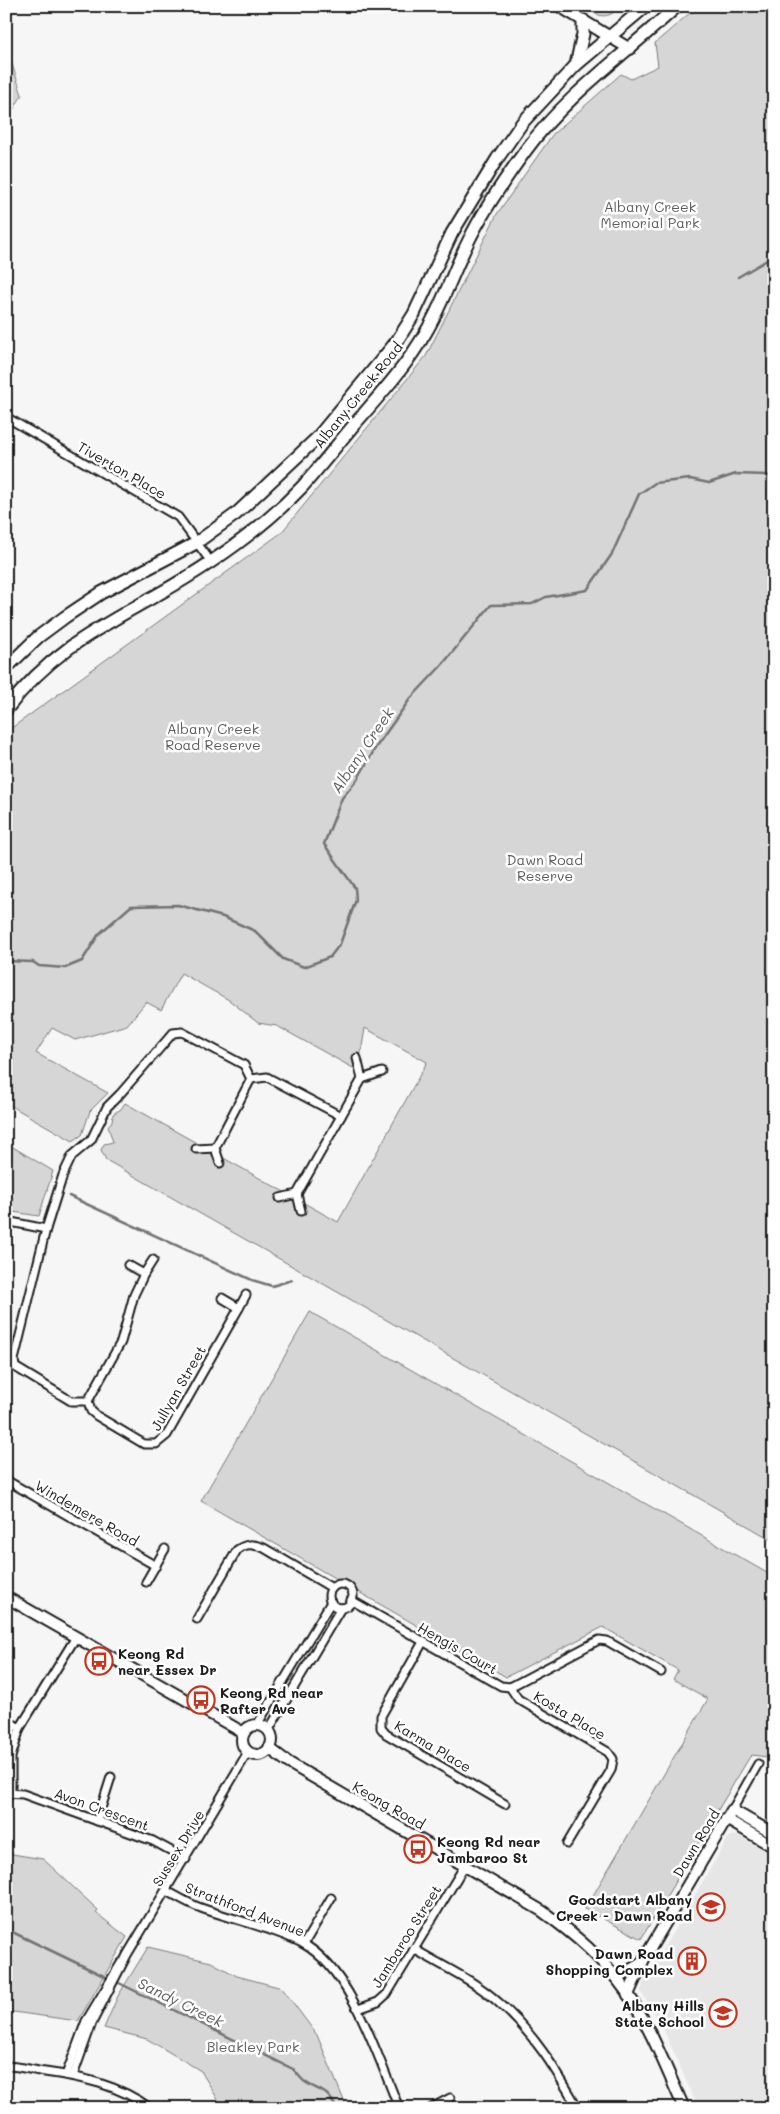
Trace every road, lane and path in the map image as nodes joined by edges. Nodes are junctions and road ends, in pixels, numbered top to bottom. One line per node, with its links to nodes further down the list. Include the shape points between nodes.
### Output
1 (559, 6): 4 (street)
2 (646, 6): 5 (main road, Albany Creek Road)
3 (677, 6): 6 (main road, Albany Creek Road)
4 (583, 20): 5 (street); 7 (main road)
5 (609, 36): 6 (street); 7 (main road, Albany Creek Road)
6 (630, 48): 10 (main road, Albany Creek Road, via 564,106 525,151 469,239 426,332 387,387 301,487 269,518)
7 (576, 65): 9 (main road, Albany Creek Road, via 537,104 497,159 452,233 414,314 386,356 296,458 236,514)
8 (6, 417): 9 (street, Tiverton Place, via 178,517)
9 (196, 543): 10 (street, Tiverton Place); 11 (main road, Albany Creek Road, via 101,593 38,637)
10 (210, 562): 12 (main road, Albany Creek Road, via 116,616 63,652 38,673)
11 (6, 668)
12 (6, 710)
13 (357, 1058): 16 (street)
14 (382, 1072): 16 (street)
15 (251, 1079): 17 (street, via 267,1077); 18 (street); 25 (street, via 244,1065 182,1032 173,1033 113,1099 91,1140 72,1156)
16 (362, 1079): 17 (street)
17 (341, 1116): 21 (street)
18 (214, 1148): 19 (street); 20 (street)
19 (196, 1149)
20 (220, 1163)
21 (297, 1194): 22 (street); 23 (street)
22 (280, 1198)
23 (302, 1211)
24 (6, 1221): 25 (street)
25 (46, 1229): 32 (street, via 14,1360 15,1367 71,1400)
26 (153, 1260): 28 (street)
27 (128, 1265): 28 (street)
28 (144, 1274): 32 (street, via 134,1295 121,1342)
29 (246, 1295): 31 (street, Jullyan Street)
30 (222, 1298): 31 (street)
31 (238, 1308): 32 (street, Jullyan Street, via 163,1440 144,1444 91,1411)
32 (88, 1401)
33 (6, 1480): 35 (street, Windemere Road)
34 (165, 1550): 35 (street)
35 (156, 1566): 36 (street)
36 (146, 1582)
37 (332, 1588): 39 (street, via 338,1584 348,1587); 40 (street); 42 (street, via 264,1548 244,1545 232,1557)
38 (6, 1597): 43 (street)
39 (352, 1600): 41 (street); 44 (street, Hengis Court)
40 (331, 1602): 41 (street); 48 (street)
41 (341, 1608): 50 (street)
42 (197, 1619)
43 (76, 1637): 49 (street); 51 (street)
44 (423, 1642): 46 (street, Hengis Court, via 493,1683); 57 (street, Karma Place, via 381,1716 381,1728 386,1734)
45 (661, 1672): 46 (street, Hengis Court, via 607,1641 599,1640)
46 (510, 1686): 62 (street, Kosta Place, via 518,1698 608,1752 613,1759 611,1770)
47 (6, 1720): 49 (street)
48 (258, 1725): 50 (street); 51 (street, via 249,1727)
49 (20, 1728): 56 (street, via 11,1757)
50 (268, 1731): 52 (street, via 271,1739)
51 (244, 1733): 53 (street, via 242,1742)
52 (269, 1748): 53 (street, via 257,1755); 65 (street, Keong Road, via 289,1763)
53 (248, 1752): 64 (street, Sussex Drive)
54 (758, 1764): 58 (street, Dawn Road)
55 (111, 1777): 60 (street)
56 (9, 1793): 60 (street, Avon Crescent)
57 (505, 1804)
58 (732, 1810): 59 (street, Dawn Road); 61 (street)
59 (726, 1819): 63 (street); 70 (street, Dawn Road)
60 (97, 1821): 64 (street, Avon Crescent, via 153,1841)
61 (774, 1834)
62 (567, 1844)
63 (774, 1847)
64 (186, 1859): 66 (street, Sussex Drive)
65 (465, 1864): 69 (street, Jambaroo Street); 71 (street, Keong Road, via 578,1937)
66 (167, 1891): 68 (street, Strathford Avenue, via 199,1907); 75 (street, Sussex Drive, via 116,1973)
67 (331, 1898): 68 (street)
68 (304, 1944): 73 (street, Strathford Avenue, via 334,1970)
69 (414, 1949): 73 (street, Jambaroo Street, via 387,1994 378,2002); 80 (street, via 498,2001 547,2055)
70 (642, 1963): 71 (street, Dawn Road); 72 (street, Dawn Road)
71 (616, 1978): 72 (street, Keong Road)
72 (628, 1995): 81 (street, Keong Road, via 650,2031)
73 (358, 2009): 78 (street, Strathford Avenue)
74 (6, 2066): 75 (street)
75 (69, 2076): 77 (street, via 104,2083)
76 (450, 2098): 79 (street)
77 (150, 2108)
78 (399, 2108)
79 (431, 2108)
80 (578, 2108)
81 (684, 2108)

